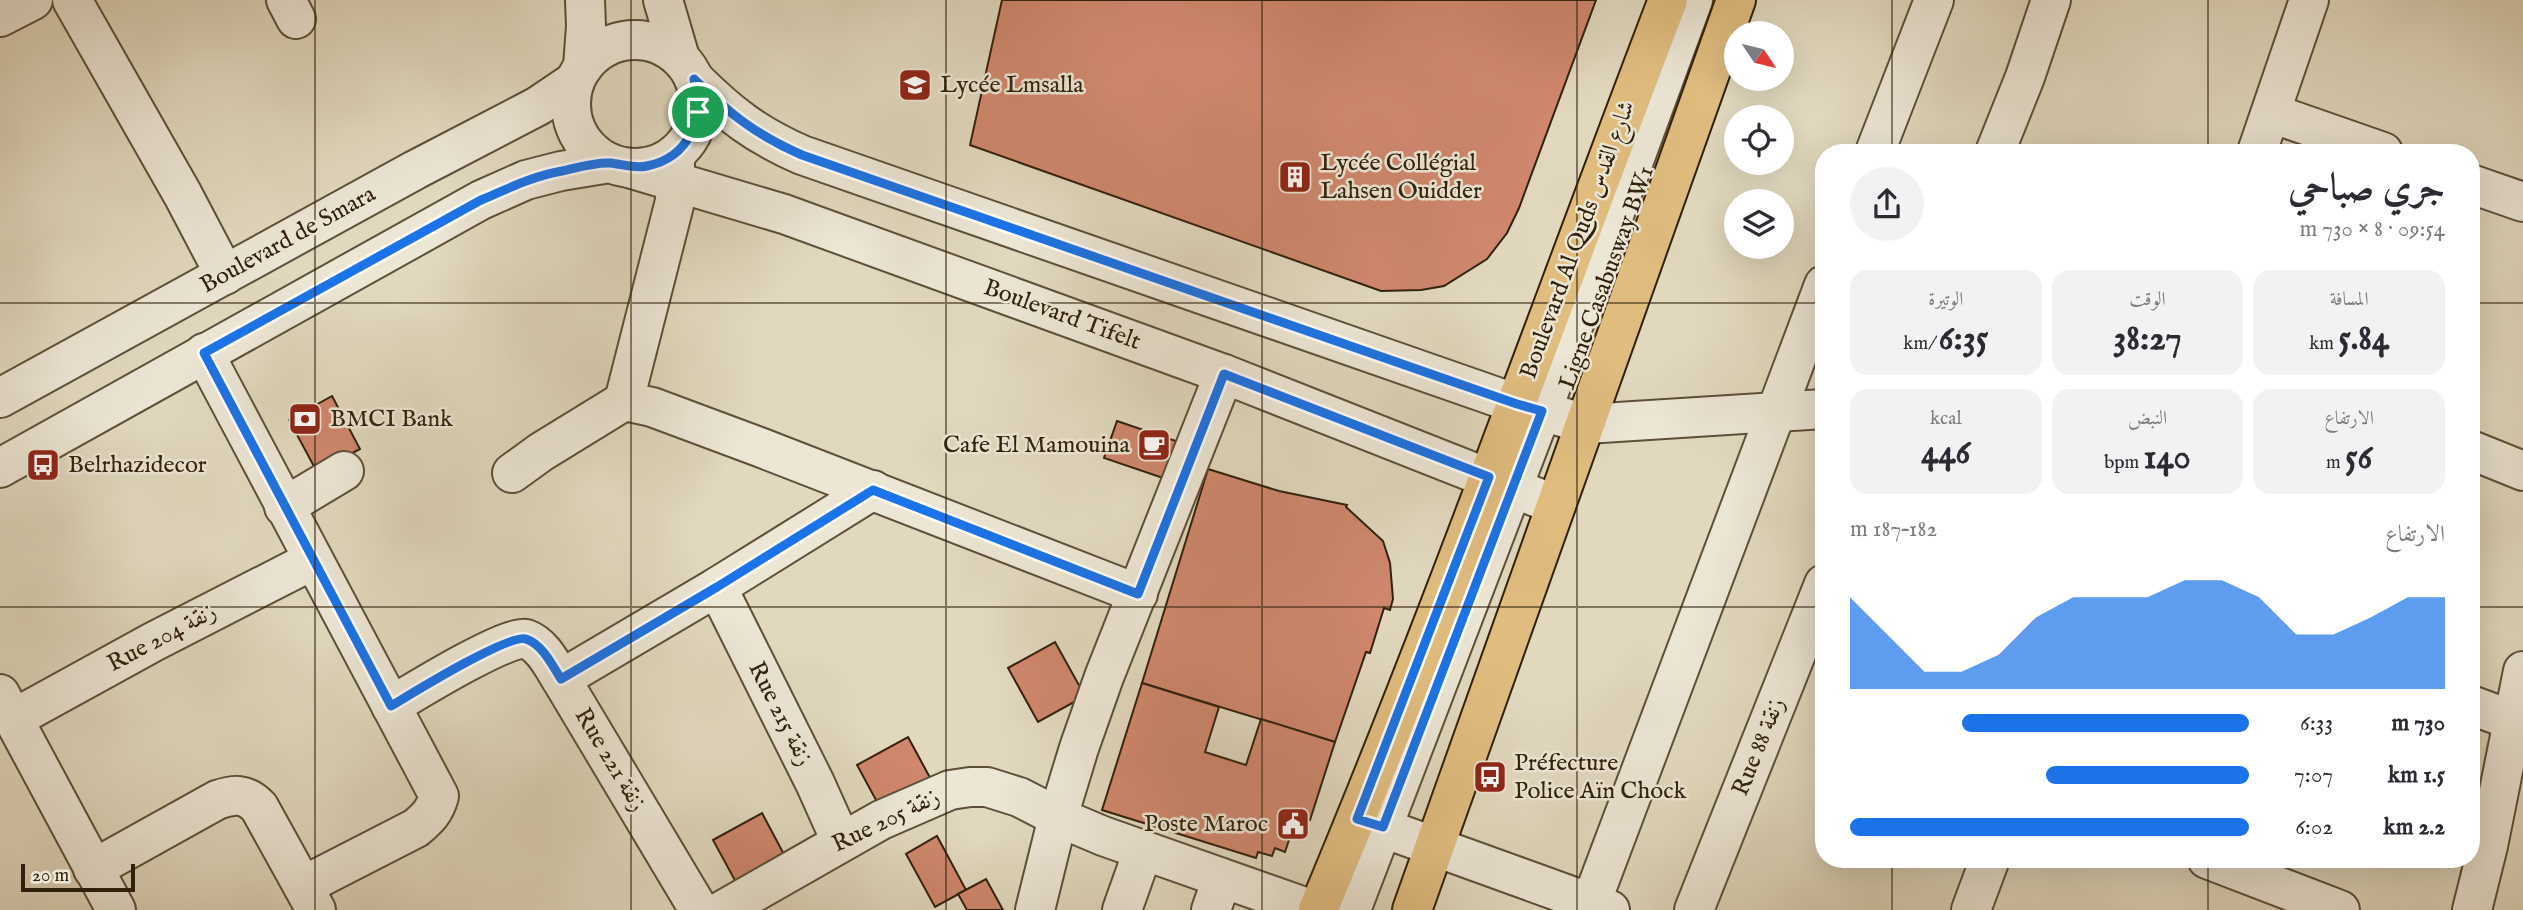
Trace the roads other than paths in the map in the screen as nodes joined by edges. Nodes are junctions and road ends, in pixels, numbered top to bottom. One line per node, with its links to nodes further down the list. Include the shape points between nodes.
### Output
1 (33, 0): 12 (street)
2 (72, 0): 24 (street)
3 (585, 0): 14 (street)
4 (663, 0): 13 (street)
5 (1668, 0): 32 (main road, Boulevard Al Quds شارع القدس)
6 (1693, 0): 32 (street, Ligne Casabusway BW1)
7 (1710, 0): 32 (street, Ligne Casabusway BW1)
8 (1737, 0): 32 (main road, Boulevard Al Quds شارع القدس)
9 (1934, 0): 16 (street)
10 (2051, 0): 17 (street)
11 (2309, 0): 15 (street)
12 (0, 17)
13 (687, 69): 14 (street, via 665,47 629,40 595,54); 21 (street, via 698,95 698,112); 32 (street, via 730,114 770,141 802,155)
14 (579, 74): 20 (street, via 571,96 576,129 596,155); 24 (street, Boulevard de Smara, via 538,106)
15 (2271, 113): 18 (street); 19 (street)
16 (1878, 144)
17 (1998, 144)
18 (2260, 144)
19 (2360, 144)
20 (620, 165): 21 (street, Boulevard Tifelt); 26 (street, via 561,171 481,200)
21 (676, 168): 27 (street, Boulevard Tifelt, via 784,214); 29 (street, via 671,221)
22 (2480, 187): 23 (street)
23 (2523, 202)
24 (225, 275): 28 (street, Boulevard de Smara)
25 (1815, 308): 31 (street)
26 (204, 353): 34 (street); 40 (street)
27 (1224, 374): 39 (street, Boulevard Tifelt); 43 (street)
28 (0, 398)
29 (624, 401): 37 (street); 38 (street, via 652,407)
30 (1815, 410): 31 (street)
31 (1774, 412): 32 (street); 61 (street)
32 (1550, 413): 39 (main road, Boulevard Al Quds شارع القدس); 39 (main road, Boulevard Al Quds شارع القدس)
33 (2480, 454): 36 (street)
34 (0, 468)
35 (344, 471): 40 (street)
36 (2523, 471)
37 (512, 473)
38 (873, 490): 42 (street); 43 (street)
39 (1521, 491): 52 (main road, Boulevard Al Quds شارع القدس); 54 (main road, Boulevard Al Quds شارع القدس)
40 (284, 507): 41 (street)
41 (313, 560): 47 (street, Rue 204 زنقة, via 153,642); 48 (street)
42 (717, 587): 46 (street); 53 (street, Rue 215 زنقة)
43 (1138, 594): 51 (street, via 1104,677)
44 (1815, 607): 72 (street, Rue 88 زنقة)
45 (2523, 671): 50 (street)
46 (561, 679): 48 (street, Rue 221 زنقة, via 534,644 513,640); 63 (street, Rue 221 زنقة)
47 (7, 706): 58 (street)
48 (391, 706): 60 (street, via 439,796 436,807 416,828)
49 (2480, 708): 50 (street)
50 (2514, 721): 75 (street)
51 (1058, 817): 53 (street, Rue 205 زنقة, via 1011,794 970,787 921,801); 55 (street, Rue 205 زنقة); 65 (street)
52 (1380, 826): 54 (street); 68 (main road, Boulevard Al Quds شارع القدس); 69 (street); 70 (street)
53 (841, 841): 64 (street, Rue 205 زنقة)
54 (1436, 846): 61 (street); 71 (main road, Boulevard Al Quds شارع القدس)
55 (1143, 851): 59 (street, Rue 205 زنقة); 66 (street)
56 (1987, 868): 73 (street)
57 (2230, 868): 74 (street)
58 (93, 869): 60 (street, via 217,800 240,795 259,807); 62 (street)
59 (1216, 894): 67 (street, Rue 205 زنقة)
60 (309, 898)
61 (1600, 907)
62 (116, 910)
63 (699, 910)
64 (723, 910)
65 (1035, 910)
66 (1122, 910)
67 (1313, 910)
68 (1318, 910)
69 (1351, 910)
70 (1370, 910)
71 (1412, 910)
72 (1694, 910)
73 (1971, 910)
74 (2340, 910)
75 (2472, 910)

